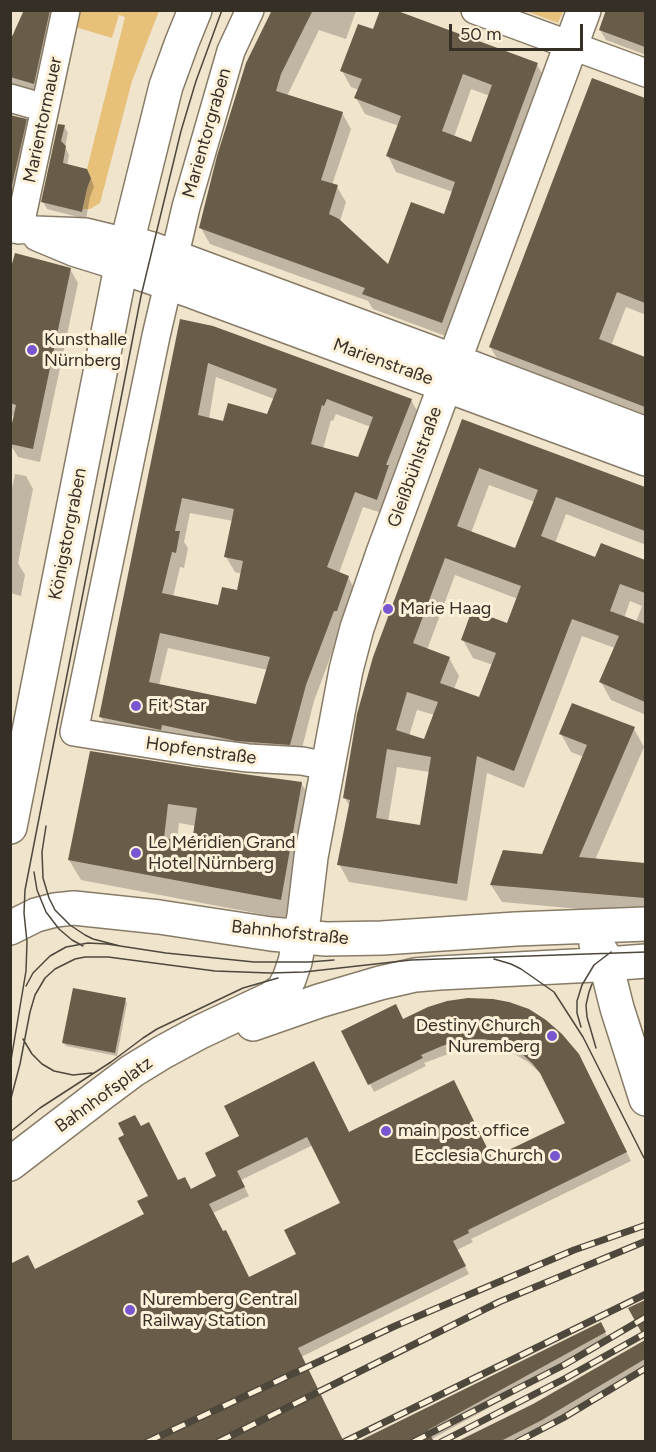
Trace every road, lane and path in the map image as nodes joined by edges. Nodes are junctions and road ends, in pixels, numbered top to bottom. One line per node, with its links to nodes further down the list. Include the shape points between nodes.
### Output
1 (66, 10): 9 (street, Marientormauer)
2 (195, 10): 11 (main road, via 166,86)
3 (250, 10): 12 (street, Marientorgraben, via 231,51 186,207)
4 (475, 10): 6 (street)
5 (584, 10): 6 (main road, Gleißbühlstraße)
6 (571, 45): 7 (street); 13 (main road, Gleißbühlstraße)
7 (645, 73)
8 (10, 98): 9 (street)
9 (45, 108): 10 (street, Marientormauer)
10 (15, 229): 11 (street, via 73,252)
11 (124, 254): 12 (main road, Marienstraße); 17 (main road, Königstorgraben)
12 (172, 271): 13 (main road, Marienstraße); 16 (street, Hopfenstraße, via 74,732 205,753)
13 (450, 373): 14 (main road, Marienstraße); 15 (main road, Marienstraße); 16 (main road, Gleißbühlstraße, via 357,628)
14 (645, 434)
15 (645, 459)
16 (327, 766): 21 (main road, Gleißbühlstraße)
17 (10, 827)
18 (645, 924): 19 (main road, Bahnhofstraße)
19 (578, 926): 21 (main road, Bahnhofstraße, via 350,940); 23 (main road, via 597,945)
20 (10, 928): 21 (main road, Bahnhofstraße, via 36,915 74,908)
21 (300, 938): 24 (main road, Bahnhofsplatz, via 283,990)
22 (645, 961): 23 (main road)
23 (607, 964): 24 (main road, Bahnhofsplatz, via 415,975 258,1023); 25 (main road)
24 (200, 1032): 26 (main road, Bahnhofsplatz, via 119,1080)
25 (645, 1099)
26 (10, 1164)

